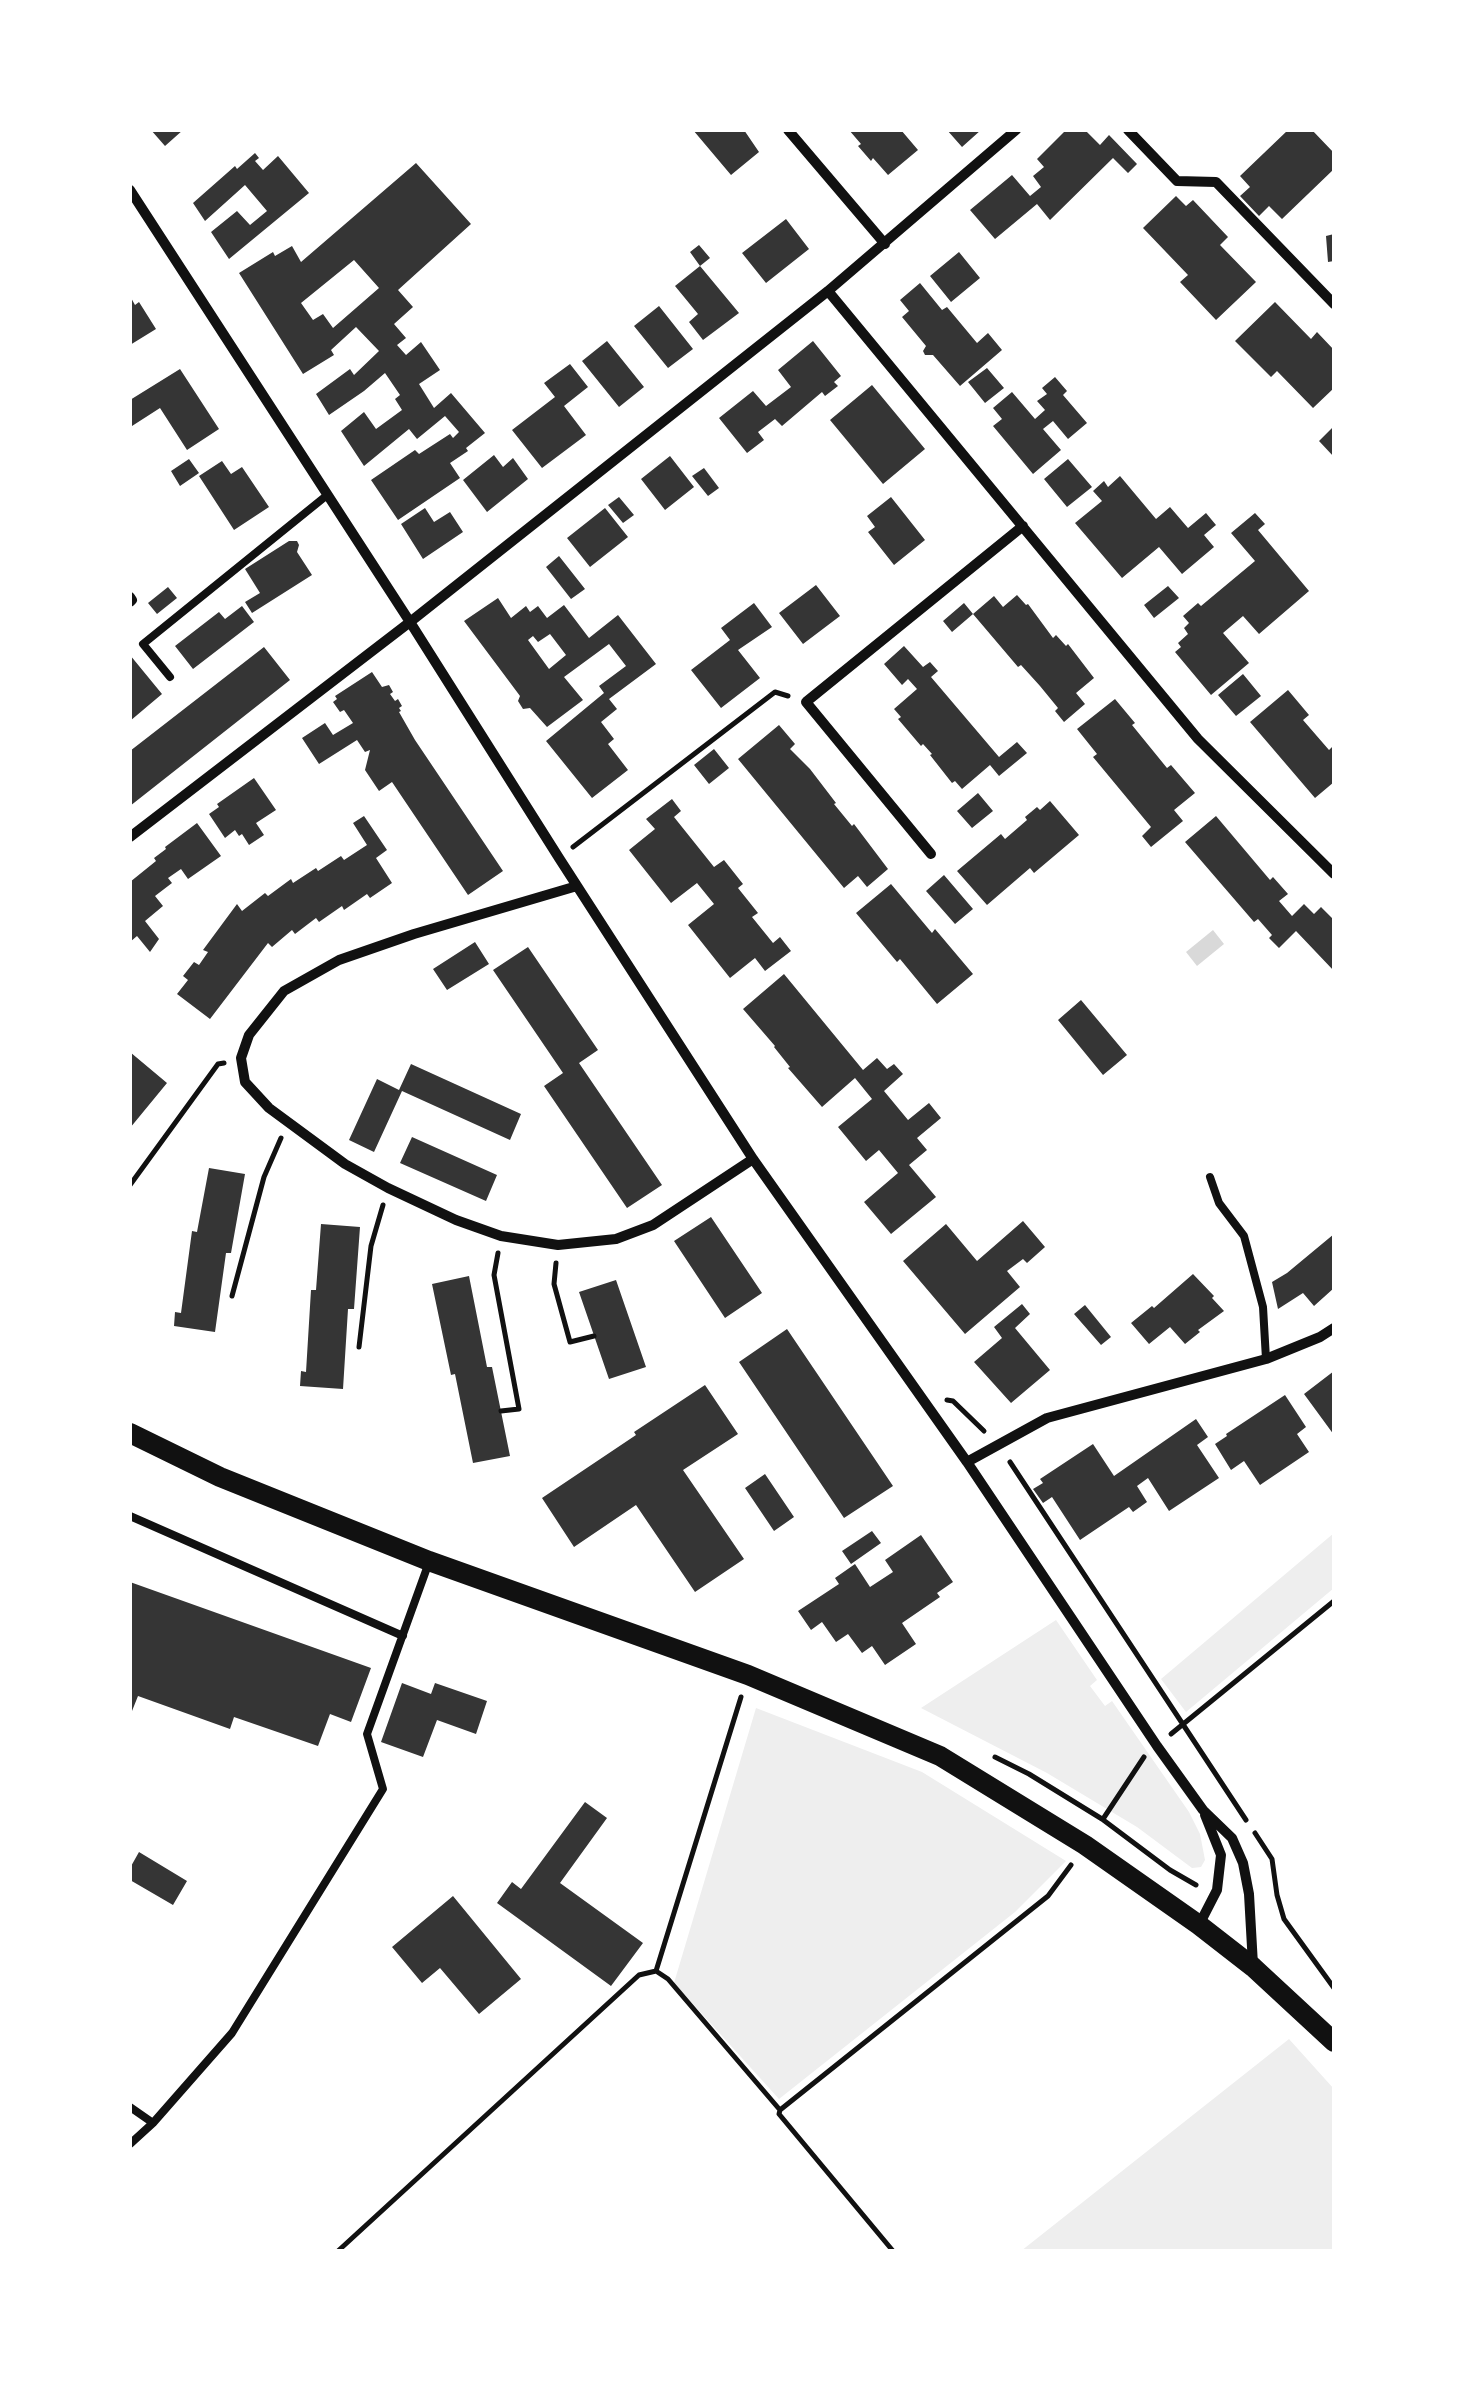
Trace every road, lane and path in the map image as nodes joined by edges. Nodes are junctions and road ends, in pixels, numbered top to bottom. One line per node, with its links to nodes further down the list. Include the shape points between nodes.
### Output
1 (788, 130): 5 (street)
2 (1016, 130): 5 (street)
3 (1128, 130): 7 (street, via 1178,181 1216,182)
4 (130, 190): 8 (street)
5 (886, 244): 6 (street)
6 (828, 291): 9 (street); 10 (street)
7 (1334, 304)
8 (326, 496): 10 (street); 11 (lane, via 143,644)
9 (1023, 526): 12 (street); 16 (street, via 1198,738)
10 (410, 622): 13 (street); 15 (street)
11 (170, 678)
12 (806, 702): 14 (street); 15 (path, via 774,692)
13 (130, 838)
14 (931, 854)
15 (559, 858): 17 (street)
16 (1334, 874)
17 (578, 886): 18 (street, via 339,960 284,991 249,1035); 20 (street)
18 (241, 1058): 19 (street, via 245,1082); 22 (path, via 218,1064)
19 (288, 1122): 23 (street); 26 (path, via 264,1178)
20 (754, 1158): 25 (street, via 652,1226 616,1239); 31 (street)
21 (1210, 1177): 30 (lane, via 1219,1203 1244,1236 1263,1306)
22 (130, 1185)
23 (388, 1188): 24 (street); 29 (path, via 371,1246)
24 (502, 1236): 25 (street); 32 (path, via 494,1275 519,1408)
25 (558, 1245): 28 (path, via 554,1284 570,1342)
26 (232, 1296)
27 (1334, 1328): 30 (street)
28 (594, 1336)
29 (359, 1347)
30 (1266, 1359): 34 (street, via 1047,1418)
31 (918, 1394): 34 (path, via 953,1401); 35 (street)
32 (501, 1411)
33 (130, 1433): 37 (main road, via 220,1477)
34 (999, 1445): 35 (street); 41 (path)
35 (967, 1462): 42 (street)
36 (130, 1516): 39 (lane)
37 (429, 1561): 39 (lane); 40 (main road)
38 (1334, 1602): 41 (path)
39 (403, 1636): 55 (lane, via 368,1734 383,1789 232,2033)
40 (748, 1676): 46 (main road, via 940,1756); 50 (path)
41 (1182, 1725): 42 (path); 51 (path, via 1272,1859 1284,1919)
42 (1157, 1746): 44 (street); 45 (path)
43 (1080, 1806): 45 (path)
44 (1203, 1810): 48 (street, via 1221,1855 1217,1890); 49 (street, via 1232,1838 1244,1863)
45 (1102, 1819): 46 (path); 47 (path)
46 (1084, 1845): 48 (main road); 54 (path, via 1048,1896)
47 (1200, 1887)
48 (1200, 1925): 49 (main road)
49 (1253, 1967): 52 (main road)
50 (656, 1972): 54 (path); 57 (path, via 639,1975)
51 (1334, 1988)
52 (1334, 2042)
53 (130, 2107): 55 (lane)
54 (780, 2110): 58 (path)
55 (152, 2124): 56 (lane)
56 (130, 2144)
57 (338, 2251)
58 (893, 2251)

